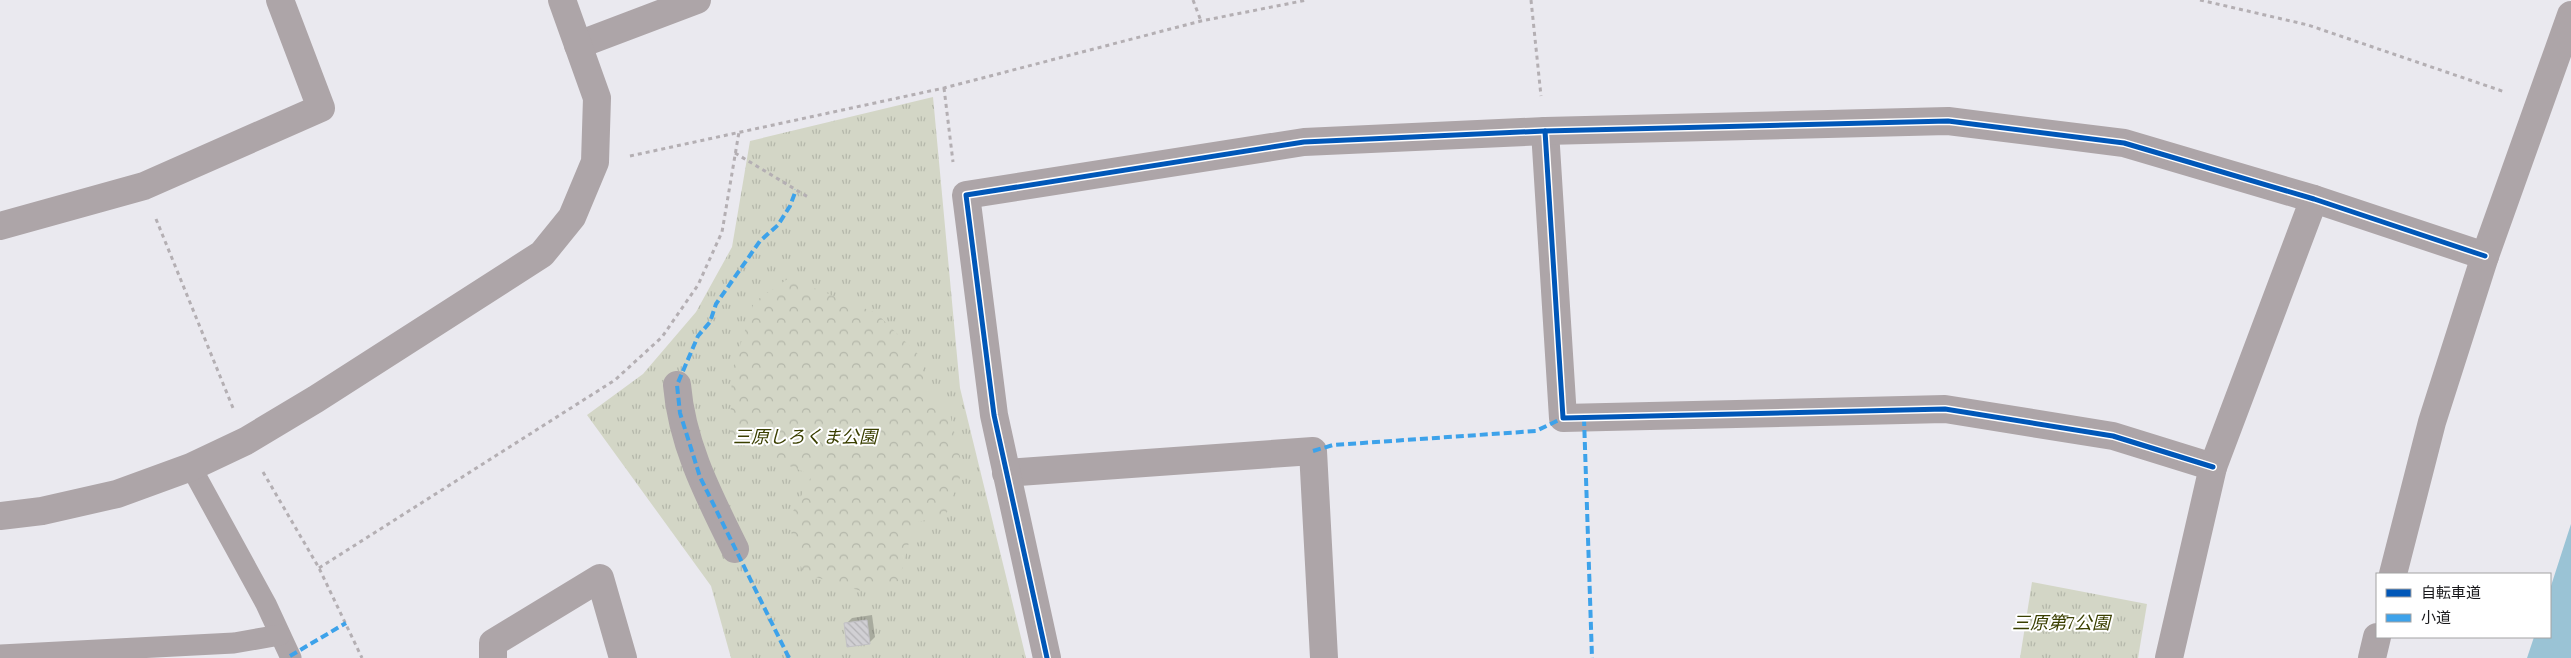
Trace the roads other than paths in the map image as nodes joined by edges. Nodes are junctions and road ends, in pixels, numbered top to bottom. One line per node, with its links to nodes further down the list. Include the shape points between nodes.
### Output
1 (280, 0): 8 (street, via 321,108 144,186)
2 (562, 0): 5 (street)
3 (697, 0): 5 (street)
4 (2571, 15): 9 (street)
5 (578, 45): 11 (street, via 597,98 595,162 572,216 542,254 316,400 246,441)
6 (1545, 132): 7 (street, via 1948,121 2124,143); 12 (street, via 1563,418 1945,409 2112,436); 13 (street, via 1304,142 966,195 994,415)
7 (2314, 199): 9 (street); 12 (street)
8 (0, 226)
9 (2485, 256): 16 (street, via 2432,422)
10 (678, 385): 15 (street, via 680,413 700,477)
11 (191, 467): 14 (street, via 116,494); 17 (lane)
12 (2213, 468): 25 (street)
13 (1006, 473): 23 (street); 24 (street, via 1313,451)
14 (0, 516)
15 (735, 549)
16 (2393, 573)
17 (280, 635): 19 (lane, via 234,643); 20 (lane)
18 (2377, 638): 26 (street)
19 (0, 655)
20 (291, 658)
21 (493, 658): 22 (street, via 492,643 600,578)
22 (623, 658)
23 (1047, 658)
24 (1324, 658)
25 (2169, 658)
26 (2372, 658)

